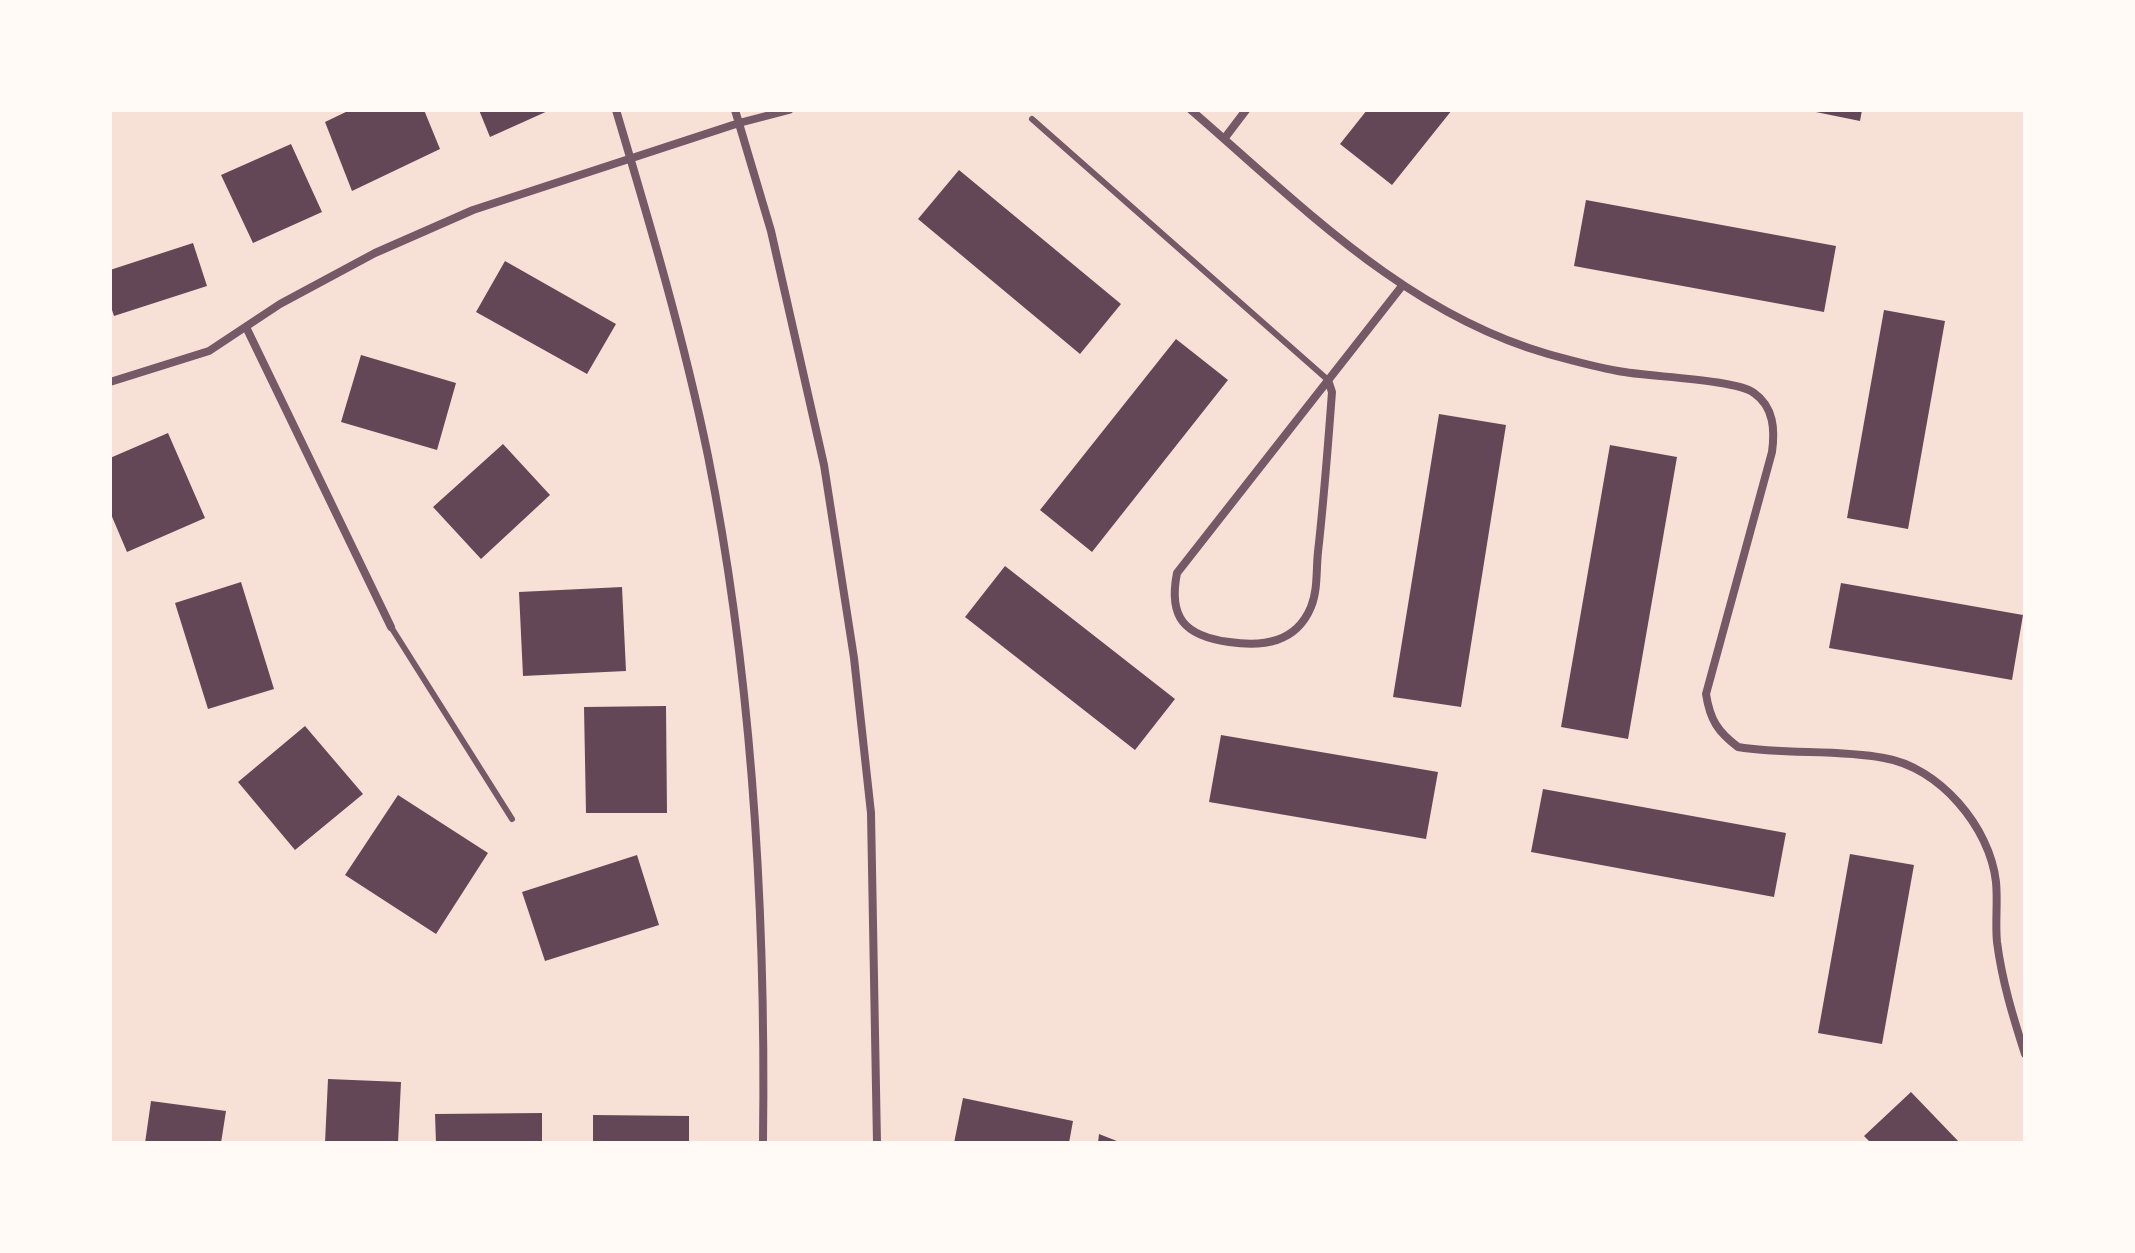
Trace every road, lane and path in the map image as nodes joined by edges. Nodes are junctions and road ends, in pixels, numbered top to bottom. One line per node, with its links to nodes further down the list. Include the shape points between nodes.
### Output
1 (616, 110): 9 (street)
2 (735, 110): 7 (street)
3 (789, 110): 7 (street)
4 (1191, 110): 8 (street)
5 (1246, 110): 8 (street)
6 (1032, 119): 12 (lane)
7 (739, 123): 9 (street); 18 (street, via 771,231 824,465 854,658 871,813)
8 (1224, 139): 10 (street)
9 (630, 158): 11 (street, via 473,210 375,253); 17 (street, via 678,325 708,458 741,675 757,841)
10 (1402, 286): 12 (street); 16 (street, via 1476,326 1545,353 1616,371 1735,383 1768,407 1775,432 1772,452 1706,694 1710,715 1721,734 1738,747 1886,758 1921,773 1952,796 1984,839 1995,879 1997,940 2007,999)
11 (246, 327): 13 (street, via 209,351); 14 (street)
12 (1328, 380): 12 (street, via 1177,573 1177,613 1204,639 1257,647 1280,641 1299,627 1312,606 1326,478 1332,392)
13 (110, 382)
14 (391, 627): 15 (lane)
15 (512, 819)
16 (2025, 1054)
17 (763, 1143)
18 (877, 1143)

